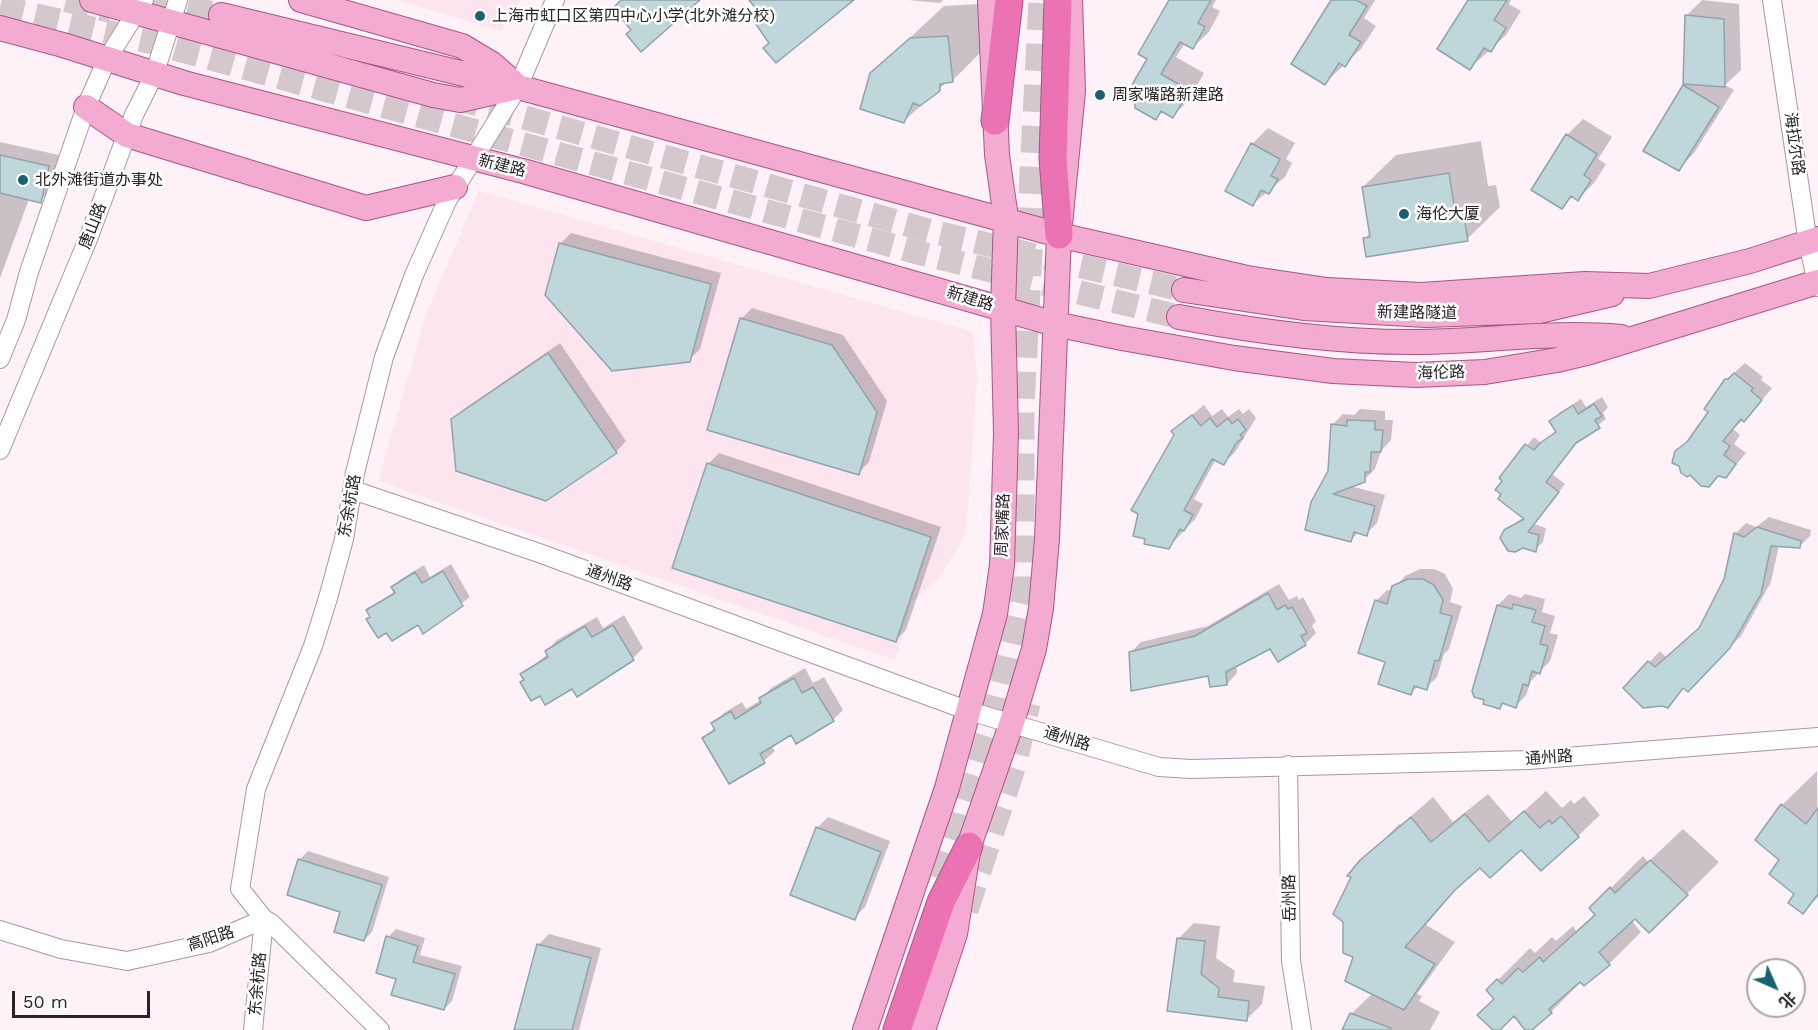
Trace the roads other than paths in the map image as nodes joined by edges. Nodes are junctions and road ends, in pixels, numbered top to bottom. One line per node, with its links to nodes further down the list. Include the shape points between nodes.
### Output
1 (92, 0): 10 (main road)
2 (178, 0): 13 (street, 唐山路)
3 (301, 0): 11 (main road)
4 (555, 0): 17 (street, 东余杭路)
5 (990, 0): 19 (main road, 周家嘴路)
6 (1009, 0): 19 (highway)
7 (1058, 0): 24 (highway, via 1053,159)
8 (1070, 0): 24 (main road, via 1073,91)
9 (1772, 0): 25 (street, 海拉尔路)
10 (140, 7): 13 (main road); 15 (street)
11 (358, 8): 17 (main road, via 462,46 492,64)
12 (221, 15): 17 (main road)
13 (171, 24): 16 (street, 唐山路); 17 (main road, via 451,99)
14 (0, 28): 15 (main road, 新建路)
15 (107, 59): 16 (main road, 新建路); 18 (street)
16 (154, 75): 20 (street, 唐山路); 21 (main road, 新建路)
17 (518, 87): 21 (street, 东余杭路); 23 (main road)
18 (87, 107): 20 (main road); 33 (street)
19 (995, 121): 23 (main road, 周家嘴路)
20 (127, 135): 22 (main road, via 366,208); 34 (street, 唐山路)
21 (474, 159): 22 (street, 东余杭路); 29 (main road, 新建路)
22 (455, 187): 35 (street, 东余杭路, via 414,275 384,357)
23 (1006, 218): 24 (main road); 29 (main road, 周家嘴路)
24 (1059, 235): 27 (main road, via 1247,278 1327,290 1420,295 1585,284); 31 (main road)
25 (1813, 241): 26 (street, 海拉尔路); 27 (main road)
26 (1818, 284): 32 (main road, 海伦路)
27 (1649, 286): 28 (main road, 新建路隧道, via 1539,310 1426,315 1304,308)
28 (1184, 290)
29 (1003, 309): 31 (main road, 新建路); 36 (main road, 周家嘴路, via 1006,433 1002,565 995,614)
30 (1179, 316): 32 (main road, 新建路隧道, via 1291,335 1420,342 1550,333)
31 (1055, 324): 32 (main road, 海伦路, via 1234,358 1333,371 1416,375 1485,372 1557,360); 37 (main road, via 1041,608 1034,649)
32 (1634, 339)
33 (0, 359)
34 (0, 450)
35 (353, 490): 36 (street, 通州路, via 539,553); 41 (street, 东余杭路, via 344,539 313,646 256,789 240,889)
36 (969, 711): 37 (street, 通州路); 45 (main road, 周家嘴路)
37 (1012, 722): 39 (street, 通州路, via 1159,767); 40 (main road)
38 (1818, 737): 39 (street, 通州路, via 1528,760)
39 (1288, 765): 48 (street, 岳州路, via 1291,961)
40 (969, 846): 46 (highway, via 941,902); 47 (main road, via 955,934)
41 (264, 919): 42 (street, 高阳路, via 209,943 127,961 61,949); 43 (street, 东余杭路); 44 (street)
42 (0, 930)
43 (253, 1030)
44 (380, 1030)
45 (865, 1030)
46 (897, 1030)
47 (923, 1030)
48 (1302, 1030)

